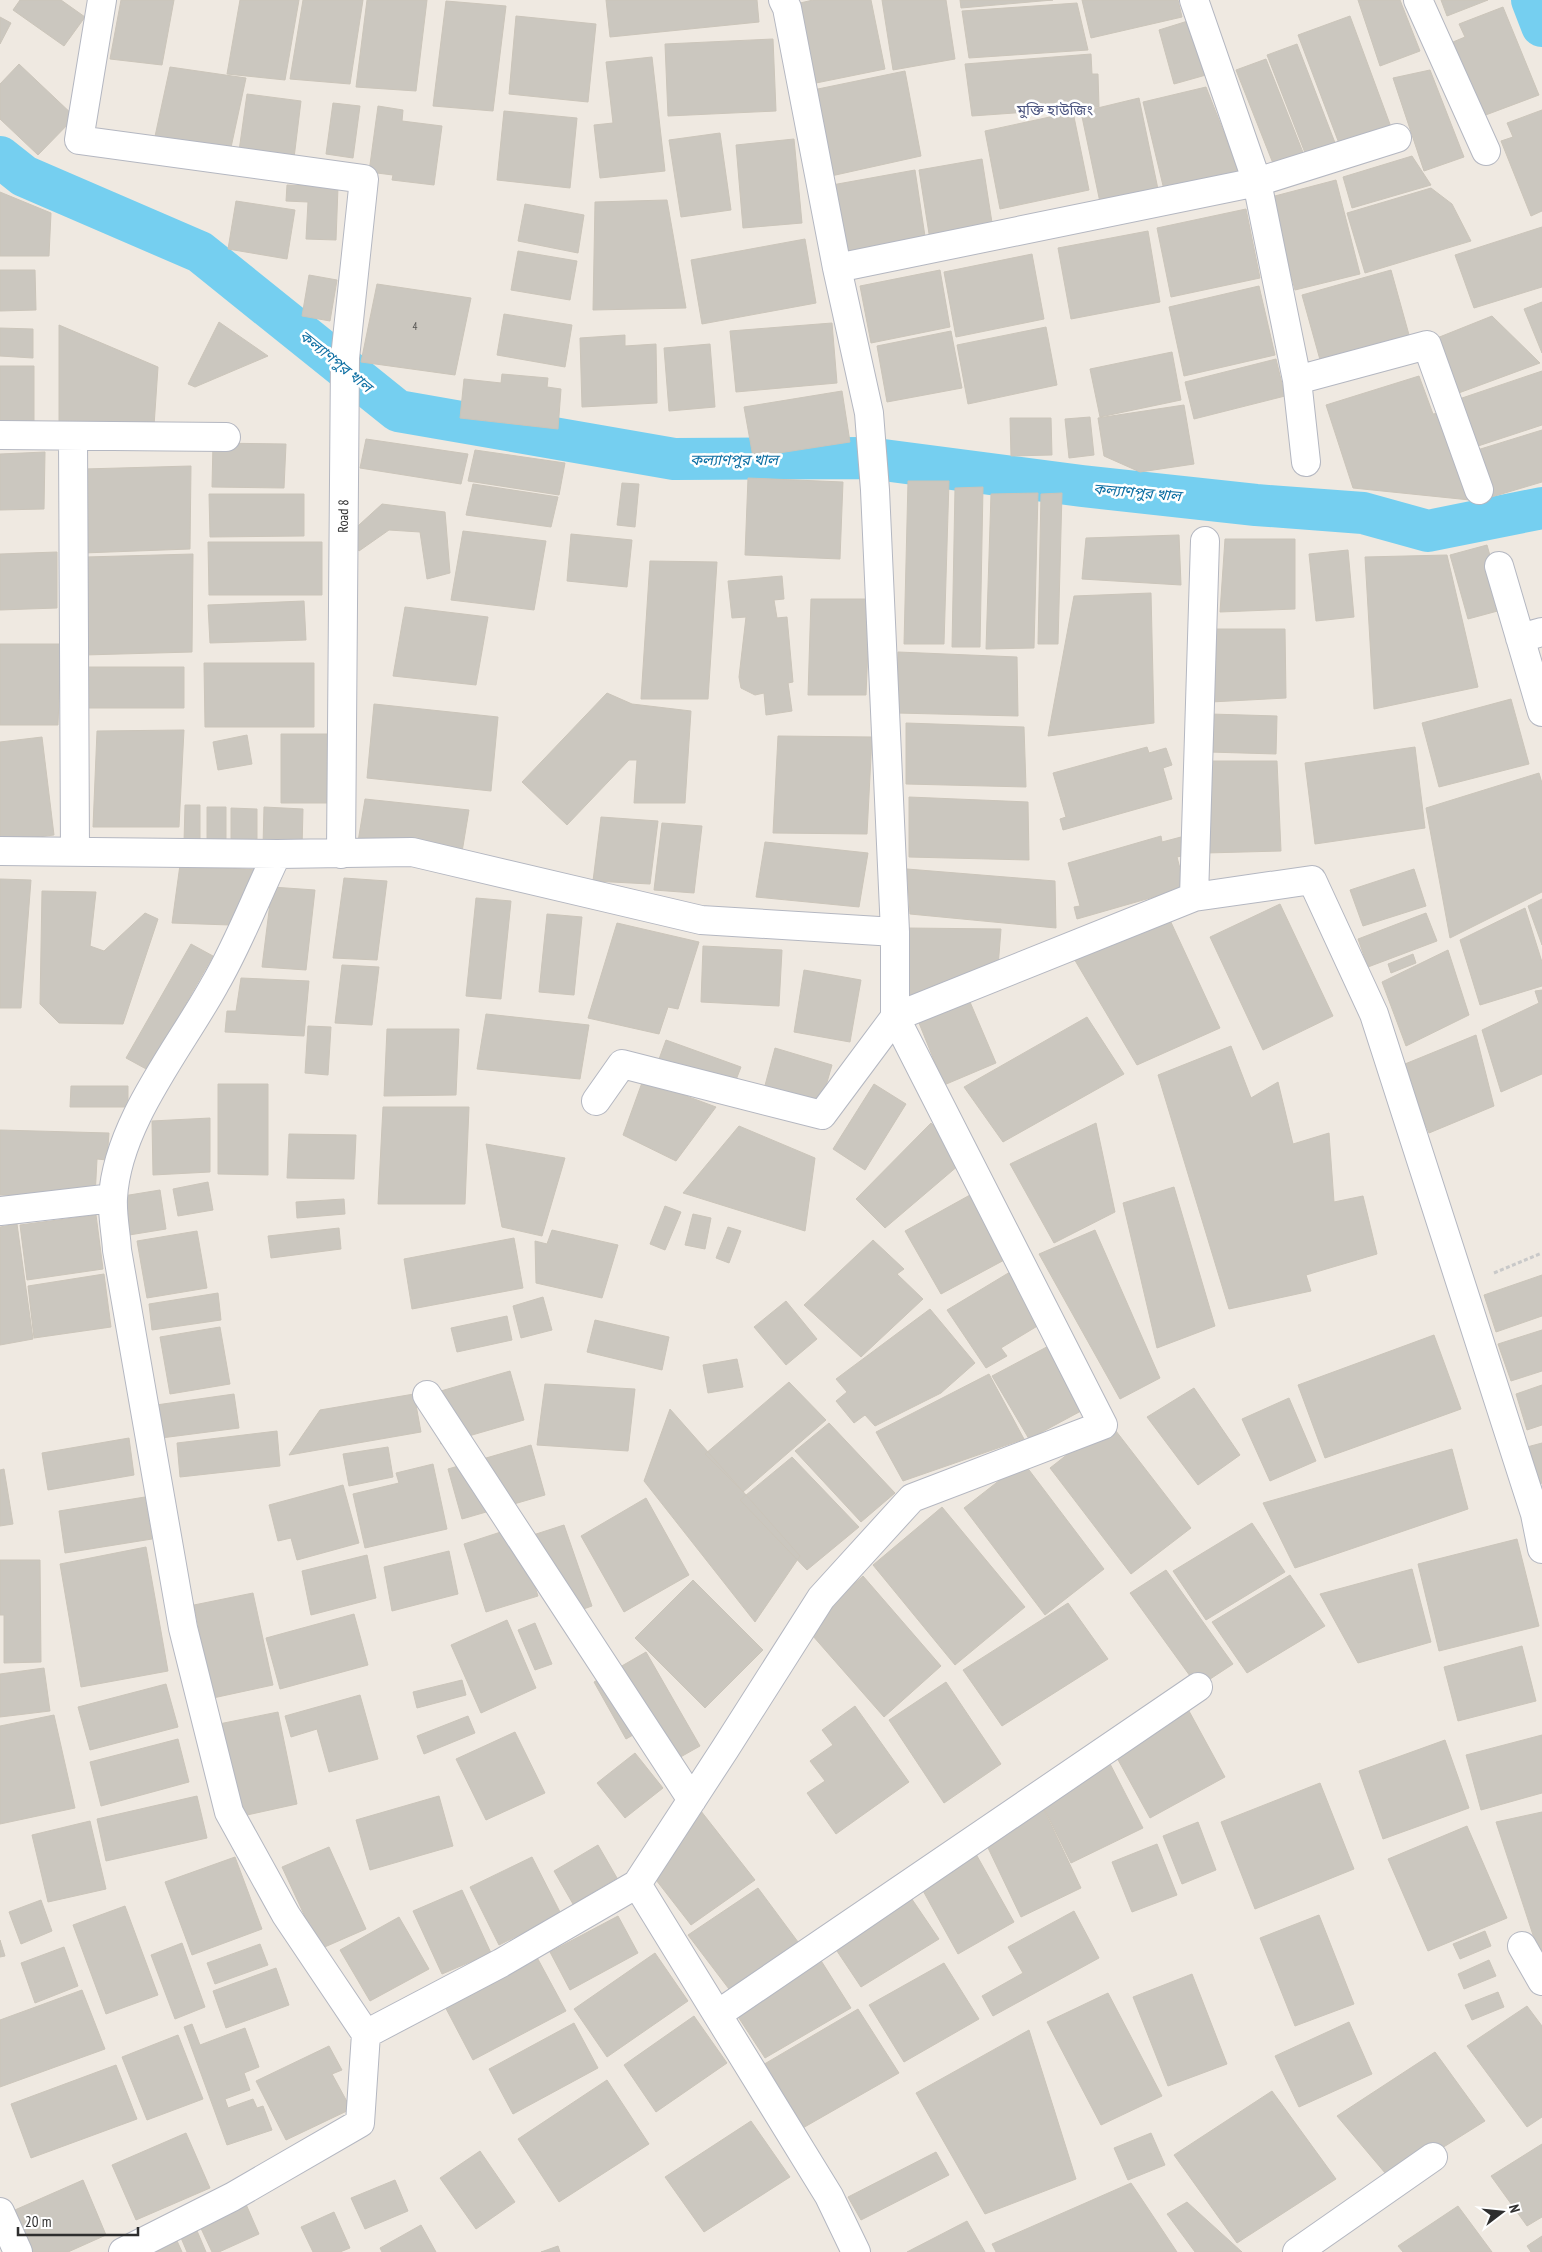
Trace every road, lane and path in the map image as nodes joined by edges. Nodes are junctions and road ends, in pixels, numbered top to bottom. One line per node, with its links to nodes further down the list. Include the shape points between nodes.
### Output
1 (102, 0): 22 (street, Road 8, via 79,140 364,179 345,358)
2 (783, 0): 8 (street)
3 (1194, 0): 7 (street)
4 (1418, 0): 6 (street)
5 (1397, 138): 7 (street)
6 (1486, 152)
7 (1257, 182): 8 (street); 9 (street)
8 (837, 268): 24 (street, via 869,413)
9 (1298, 380): 13 (street); 14 (street, via 1427,345)
10 (0, 435): 11 (street)
11 (73, 437): 12 (street); 20 (street)
12 (226, 437)
13 (1306, 462)
14 (1479, 490)
15 (1205, 541): 23 (street)
16 (1499, 566): 17 (street)
17 (1531, 635): 18 (street)
18 (1542, 712)
19 (0, 851): 20 (street)
20 (75, 851): 21 (street)
21 (276, 854): 22 (street); 27 (street, via 216,983 133,1124 121,1158)
22 (341, 854): 24 (street, via 412,852 700,920)
23 (1194, 897): 25 (street); 30 (street, via 1312,880 1374,1014)
24 (895, 932): 25 (street)
25 (895, 1017): 26 (street, via 822,1115 622,1064); 34 (street, via 1103,1425 912,1498 821,1598)
26 (596, 1101)
27 (113, 1198): 28 (street); 39 (street, via 117,1250 183,1628 229,1812 286,1915)
28 (0, 1212)
29 (1542, 1253): 30 (path)
30 (1461, 1286): 32 (street, via 1535,1514)
31 (427, 1395): 34 (street)
32 (1542, 1549)
33 (1198, 1687): 38 (street)
34 (692, 1800): 35 (street)
35 (637, 1884): 38 (street); 39 (street, via 501,1963)
36 (1522, 1946): 37 (street)
37 (1542, 1981)
38 (718, 2014): 44 (street, via 829,2196)
39 (366, 2034): 43 (street, via 360,2123 232,2197)
40 (1434, 2156): 45 (street)
41 (0, 2212): 42 (street)
42 (18, 2252)
43 (123, 2252)
44 (856, 2252)
45 (1297, 2252)

